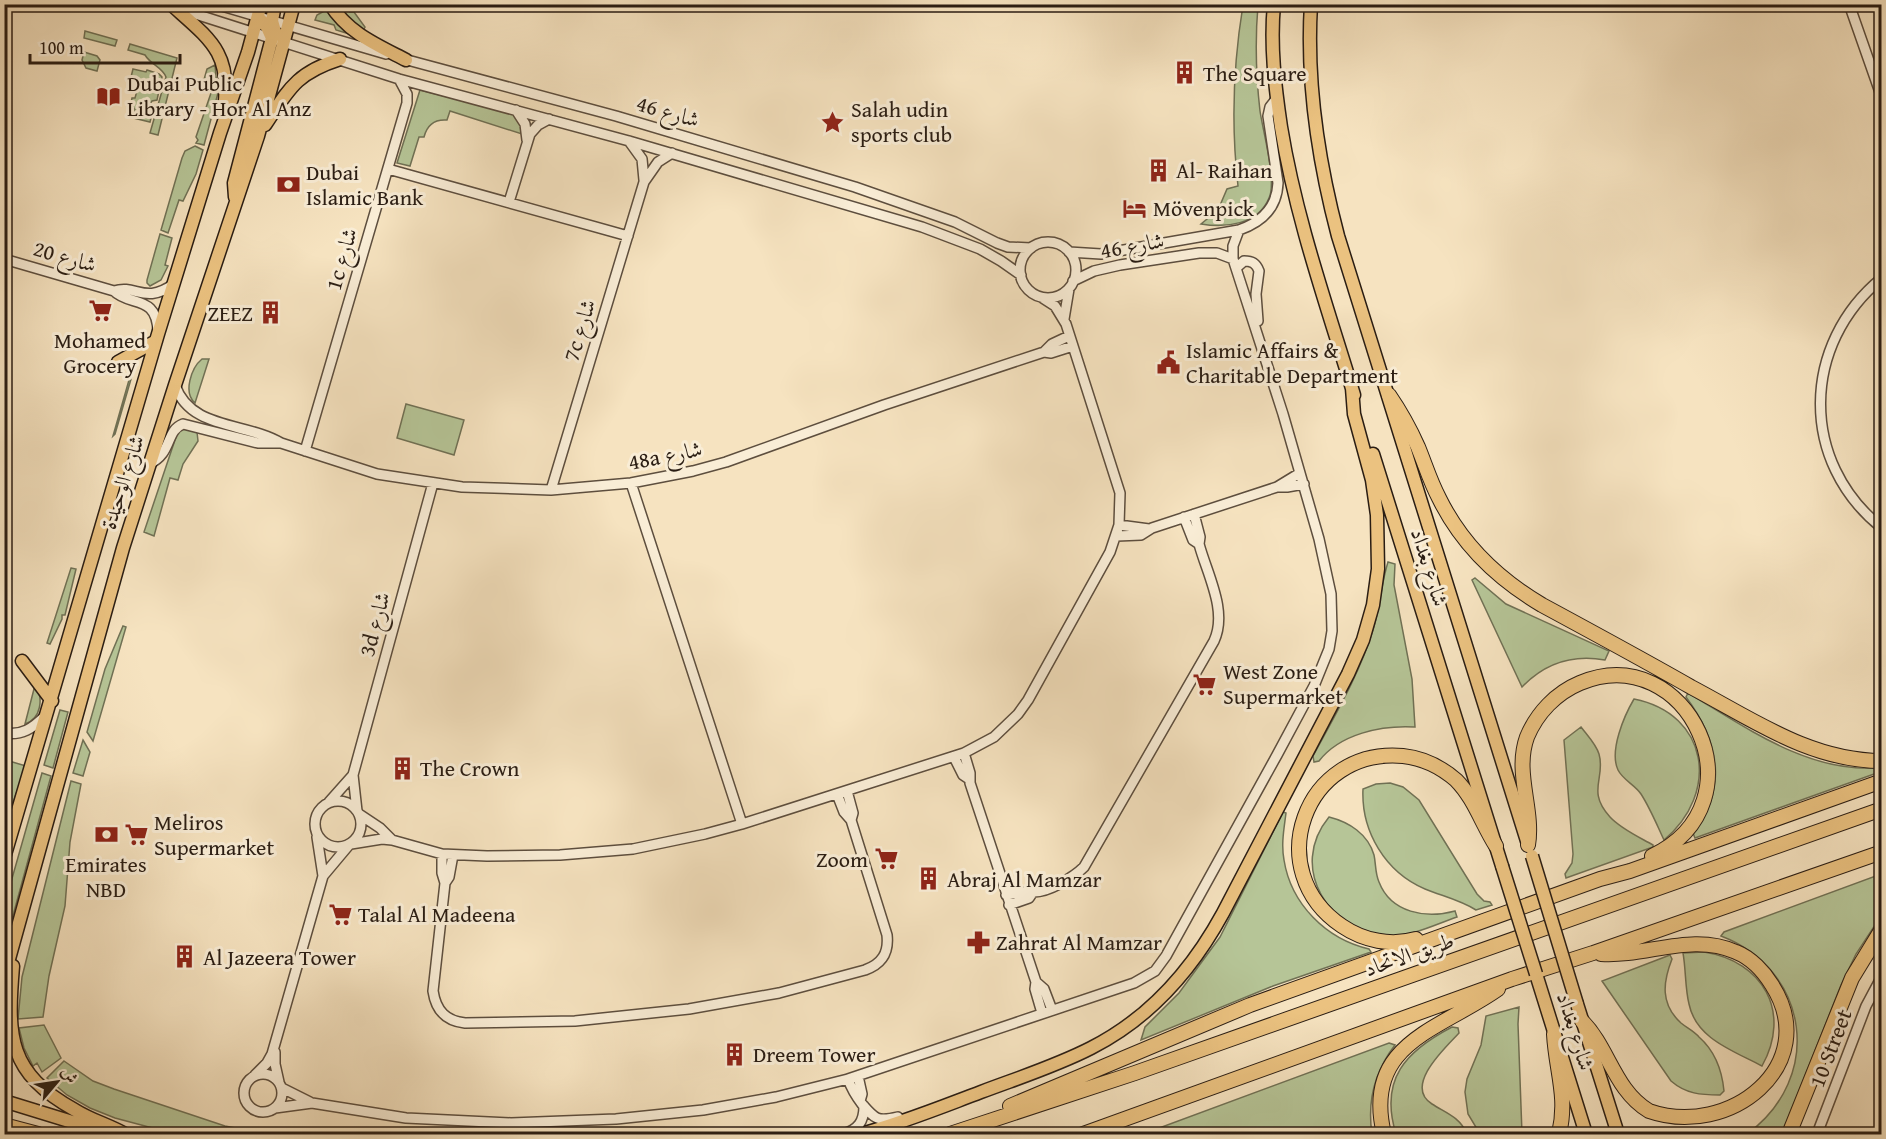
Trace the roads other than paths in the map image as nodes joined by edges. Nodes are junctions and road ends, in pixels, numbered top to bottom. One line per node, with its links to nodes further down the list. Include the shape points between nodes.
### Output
1 (215, 4): 9 (street, شارع 46)
2 (275, 4): 10 (main road)
3 (294, 4): 11 (main road, شارع الوحيدة)
4 (330, 4): 15 (main road, via 357,33)
5 (1274, 4): 17 (main road, شارع بغداد)
6 (1311, 4): 51 (main road, شارع بغداد, via 1310,78 1324,184)
7 (1849, 4): 18 (street)
8 (169, 6): 12 (street, شارع 46); 21 (main road, via 207,36 221,59 226,84)
9 (260, 11): 10 (street, شارع 46); 12 (main road, شارع الوحيدة); 13 (main road)
10 (272, 21): 11 (street, شارع 46); 13 (main road)
11 (289, 26): 13 (main road, شارع الوحيدة); 15 (street, شارع 46)
12 (253, 32): 13 (street, شارع 46); 21 (main road, شارع الوحيدة)
13 (278, 40): 14 (street, شارع 46); 22 (main road, شارع الوحيدة); 28 (main road, via 234,183)
14 (340, 59): 16 (street, شارع 46); 22 (main road, via 296,81)
15 (406, 60): 32 (street, شارع 46, via 845,184 955,222 1008,247)
16 (399, 79): 19 (street, شارع 46); 26 (street, 1c شارع, via 407,103)
17 (1277, 98): 30 (street, شارع 46, via 1268,116 1278,183 1275,201 1264,217); 50 (main road, شارع بغداد, via 1311,259)
18 (1881, 98)
19 (516, 110): 20 (street, شارع 46); 23 (street, via 525,124)
20 (549, 119): 23 (street, via 533,129); 24 (street, شارع 46)
21 (220, 133): 38 (main road, شارع الوحيدة)
22 (258, 136): 28 (main road, شارع الوحيدة)
23 (527, 140): 29 (street)
24 (629, 141): 25 (street, شارع 46); 27 (street, 7c شارع, via 642,159)
25 (672, 153): 27 (street, 7c شارع, via 658,162); 36 (street, شارع 46, via 922,226 980,249)
26 (388, 169): 29 (street); 53 (street, 1c شارع)
27 (644, 182): 31 (street, 7c شارع)
28 (237, 200): 49 (main road, شارع الوحيدة)
29 (509, 202): 31 (street)
30 (1239, 230): 33 (street, شارع 46, via 1101,254); 35 (street, via 1233,246)
31 (628, 236): 60 (street, 7c شارع)
32 (1031, 248): 33 (street, via 1038,243 1055,243); 36 (street, via 1022,260)
33 (1069, 252): 39 (street, via 1076,269)
34 (4, 259): 40 (street, شارع 20)
35 (1234, 264): 39 (street, شارع 46, via 1217,253 1199,253 1094,271); 47 (street); 47 (street, شارع 46, via 1249,261 1259,271 1256,303)
36 (1021, 275): 41 (street, via 1028,289)
37 (1881, 278): 64 (street, via 1842,320 1828,352 1820,387 1821,422 1829,457 1844,489)
38 (174, 284): 40 (street, شارع 20, via 158,293); 44 (main road, شارع الوحيدة)
39 (1071, 285): 41 (street, via 1056,297); 42 (street)
40 (114, 291): 44 (street, شارع 20, via 146,306 155,318)
41 (1041, 297): 42 (street, via 1055,306)
42 (1064, 319): 43 (street)
43 (1070, 336): 45 (street); 46 (street, 48a شارع)
44 (157, 337): 48 (main road); 69 (main road, شارع الوحيدة)
45 (1073, 346): 46 (street, 48a شارع); 63 (street, via 1118,480)
46 (1044, 352): 57 (street, 48a شارع, via 726,462)
47 (1264, 356): 55 (street)
48 (118, 362)
49 (174, 385): 52 (street, 48a شارع, via 194,413); 54 (main road, شارع الوحيدة)
50 (1352, 388): 85 (main road, شارع بغداد); 118 (main road, via 1379,533 1370,614 1348,674 1213,931 1165,995 1111,1037 1071,1057)
51 (1389, 395): 72 (highway, via 1456,529 1509,584 1791,740 1827,754); 86 (main road, شارع بغداد)
52 (281, 443): 53 (street, 48a شارع); 54 (street, 48a شارع, via 258,443 183,424 173,432 163,456)
53 (305, 450): 56 (street, 48a شارع, via 377,474)
54 (149, 464): 99 (main road, شارع الوحيدة)
55 (1300, 472): 58 (street); 59 (street)
56 (433, 483): 60 (street, 48a شارع, via 492,490); 73 (street, 3d شارع)
57 (631, 483): 60 (street, 48a شارع); 81 (street)
58 (1304, 484): 59 (street); 105 (street, via 1333,612 1329,649 1314,686 1161,964 1134,983)
59 (1277, 487): 61 (street)
60 (551, 490)
61 (1194, 514): 62 (street); 67 (street)
62 (1184, 517): 65 (street); 67 (street)
63 (1119, 525): 65 (street); 66 (street)
64 (1881, 528)
65 (1149, 529): 66 (street, via 1141,535)
66 (1117, 536): 71 (street, via 1028,700 1007,726 980,746)
67 (1198, 544): 94 (street, via 1219,614 1214,641 1091,858 1067,881)
68 (22, 661): 69 (main road)
69 (50, 707): 70 (street, via 28,730); 90 (main road, شارع الوحيدة)
70 (4, 733)
71 (959, 755): 75 (street); 95 (street, via 970,773)
72 (1881, 760)
73 (353, 775): 77 (street, 3d شارع); 79 (street, 3d شارع)
74 (1881, 781): 92 (highway)
75 (847, 791): 76 (street); 80 (street)
76 (837, 794): 80 (street); 81 (street)
77 (329, 802): 79 (street, via 344,802); 82 (street, via 318,812)
78 (1881, 809): 120 (highway, طريق الاتحاد, via 1135,1073)
79 (358, 813): 83 (street); 84 (street, via 361,828)
80 (851, 820): 93 (street, via 887,935 886,953 881,961 874,967 779,993 688,1009 575,1021 477,1022 454,1016 440,1001 435,979)
81 (742, 824): 89 (street, via 668,842 597,853)
82 (317, 834): 84 (street, via 327,845); 91 (street)
83 (392, 840): 84 (street); 88 (street)
84 (350, 844): 91 (street)
85 (1496, 846): 98 (highway, via 1461,785 1439,768 1408,756 1374,757 1350,765 1323,785 1305,814 1299,840 1301,868 1312,896 1335,921 1364,938 1391,942); 108 (main road, شارع بغداد, bridge)
86 (1530, 851): 92 (highway, via 1530,814 1522,761 1528,737 1541,713 1564,691 1594,679 1628,677 1651,684 1671,696 1698,729 1708,767 1704,797 1691,824 1670,845); 107 (main road, شارع بغداد, bridge)
87 (1881, 852): 100 (highway)
88 (442, 854): 89 (street); 93 (street)
89 (453, 855): 93 (street)
90 (4, 858)
91 (323, 876): 109 (street)
92 (1600, 879): 98 (highway)
93 (446, 883)
94 (1033, 892): 95 (street); 96 (street, via 1029,898)
95 (1006, 895): 96 (street)
96 (1009, 905): 104 (street)
97 (1881, 929): 132 (highway, via 1852,978)
98 (1462, 930): 120 (highway, via 1250,1005)
99 (15, 940): 102 (main road, شارع الوحيدة); 123 (main road, via 10,1027 19,1059 39,1086 52,1096)
100 (1593, 953): 103 (highway); 107 (highway, via 1635,953 1694,943 1714,944 1739,953 1769,980 1782,1003 1785,1050 1770,1084 1751,1105 1716,1122 1684,1124 1648,1110 1628,1094 1600,1043)
101 (1881, 976): 133 (street, 10 Street)
102 (4, 977)
103 (1512, 979): 127 (highway); 128 (highway, via 1401,1050 1382,1090)
104 (1036, 982): 105 (street, via 1044,989); 106 (street)
105 (1052, 1010): 106 (street)
106 (1042, 1013): 111 (street)
107 (1582, 1021): 131 (main road, شارع بغداد)
108 (1554, 1034): 129 (highway, via 1563,1096); 130 (main road, شارع بغداد)
109 (275, 1044): 110 (street, via 267,1063); 113 (street)
110 (255, 1075): 113 (street, via 269,1074); 117 (street, via 244,1090 246,1103 256,1111)
111 (858, 1076): 112 (street); 116 (street)
112 (848, 1079): 115 (street, via 740,1104 616,1119 441,1121); 116 (street)
113 (281, 1085): 115 (street); 117 (street, via 282,1099)
114 (4, 1101): 122 (main road)
115 (312, 1103): 117 (street)
116 (862, 1103): 118 (street, via 881,1120); 124 (street, via 864,1114 858,1127)
117 (275, 1108)
118 (918, 1116): 125 (main road)
119 (4, 1125): 121 (highway)
120 (965, 1129): 126 (highway, طريق الاتحاد)
121 (38, 1134)
122 (112, 1134)
123 (125, 1134)
124 (844, 1134)
125 (861, 1134)
126 (950, 1134)
127 (1083, 1134)
128 (1384, 1134)
129 (1559, 1134)
130 (1586, 1134)
131 (1618, 1134)
132 (1789, 1134)
133 (1817, 1134)

